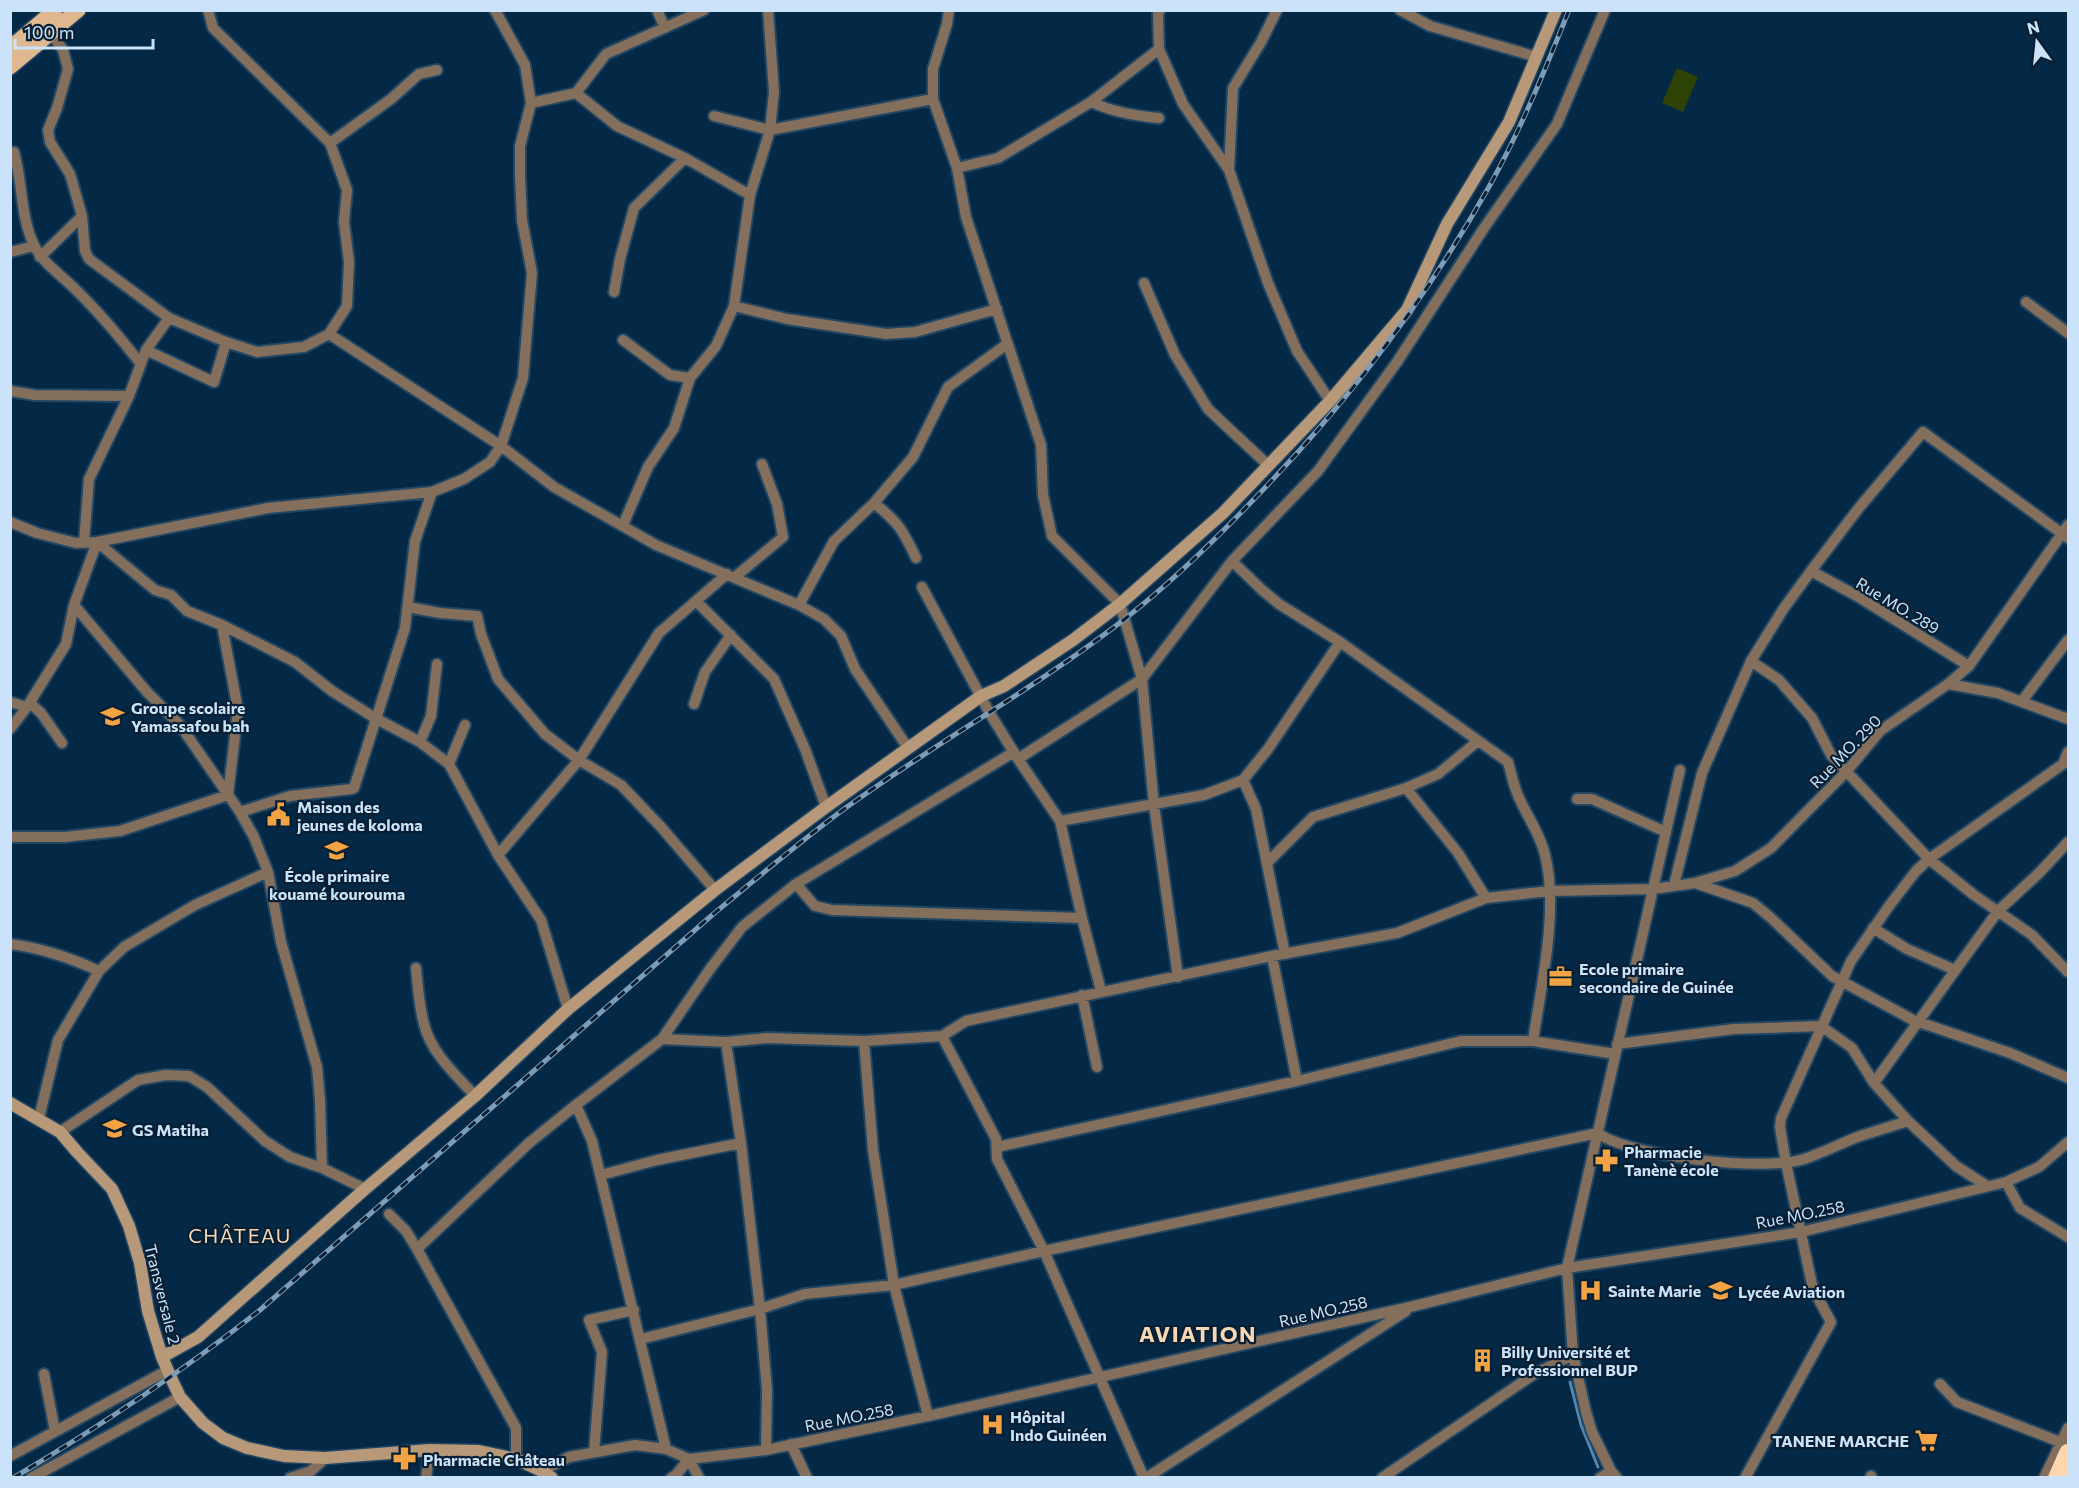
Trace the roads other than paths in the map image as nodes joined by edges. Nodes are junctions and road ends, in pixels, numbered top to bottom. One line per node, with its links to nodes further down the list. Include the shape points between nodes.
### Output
1 (55, 10): 16 (main road)
2 (78, 10): 15 (main road)
3 (208, 10): 28 (street, via 213,28)
4 (495, 10): 24 (street, via 525,65)
5 (657, 10): 14 (street)
6 (704, 10): 14 (street)
7 (768, 10): 27 (street, via 774,92)
8 (949, 10): 22 (street, via 933,69)
9 (1160, 10): 17 (street)
10 (1277, 10): 32 (street, via 1233,88)
11 (1400, 10): 18 (street, via 1430,26)
12 (1556, 10): 18 (street)
13 (1605, 10): 66 (street, via 1557,124 1397,362 1318,471)
14 (665, 27): 21 (street, via 606,54)
15 (51, 33): 19 (main road); 34 (street, via 63,50 68,69 48,130 50,142 70,174)
16 (10, 48)
17 (1159, 49): 23 (street); 32 (street, via 1183,104)
18 (1537, 57): 54 (street, via 1509,122 1448,224 1407,310)
19 (10, 67)
20 (437, 70): 28 (street, via 419,74)
21 (576, 93): 24 (street); 30 (street, via 617,126)
22 (933, 99): 27 (street); 31 (street)
23 (1091, 102): 26 (street, via 1134,116); 31 (street, via 998,158)
24 (531, 103): 55 (street, via 520,146 522,220 532,273 523,378)
25 (714, 116): 27 (street)
26 (1159, 118)
27 (770, 130): 33 (street)
28 (330, 143): 45 (street, via 346,190 344,222 349,262 347,306)
29 (15, 152): 35 (street)
30 (685, 158): 33 (street); 39 (street, via 634,208)
31 (957, 168): 42 (street, via 966,218)
32 (1229, 170): 54 (street, via 1272,293 1298,351)
33 (750, 195): 41 (street)
34 (82, 216): 37 (street); 43 (street, via 89,259)
35 (34, 246): 36 (street); 37 (street)
36 (10, 252)
37 (40, 257): 50 (street, via 113,327)
38 (1144, 283): 57 (street, via 1175,355 1208,410)
39 (614, 292)
40 (2026, 302): 44 (street)
41 (734, 306): 42 (street, via 787,320 886,334 915,332); 51 (street, via 716,346)
42 (997, 309): 48 (street)
43 (169, 318): 47 (street); 49 (street)
44 (2068, 333)
45 (329, 334): 47 (street, via 304,347 258,352); 55 (street)
46 (623, 340): 51 (street, via 670,375)
47 (226, 342): 49 (street, via 214,382)
48 (1007, 344): 59 (street, via 948,387 913,457); 72 (street, via 1041,445 1043,495 1052,536)
49 (146, 350): 50 (street)
50 (140, 363): 53 (street)
51 (690, 378): 61 (street, via 674,428 648,467)
52 (10, 391): 53 (street)
53 (129, 396): 63 (street, via 89,479)
54 (1330, 401): 57 (street)
55 (501, 446): 58 (street, via 490,462 464,480); 61 (street, via 554,486)
56 (762, 464): 68 (street, via 777,504 783,537)
57 (1268, 465): 72 (street, via 1223,513)
58 (432, 492): 64 (street, via 268,508); 74 (street, via 415,541)
59 (874, 503): 65 (street, via 894,519); 73 (street, via 834,541)
60 (10, 522): 63 (street, via 37,533)
61 (623, 525): 68 (street, via 656,545)
62 (2066, 532): 67 (street, via 1923,432); 81 (street, Rue MO. 290)
63 (84, 542): 64 (street)
64 (97, 542): 71 (street); 75 (street, via 155,590 171,595 187,611)
65 (916, 558)
66 (1232, 561): 78 (street, via 1280,604); 82 (street)
67 (1811, 571): 79 (street); 81 (street, Rue MO. 289)
68 (731, 576): 70 (street); 73 (street)
69 (922, 587): 84 (street)
70 (696, 601): 76 (street); 99 (street, via 659,633)
71 (74, 604): 88 (street, via 66,644); 105 (street, via 147,692 180,725)
72 (1120, 604): 82 (street); 84 (street, via 1004,687)
73 (799, 605): 96 (street, via 824,619 841,636 855,669)
74 (408, 607): 89 (street, via 405,628); 99 (street, via 477,616 498,679 545,734)
75 (222, 625): 89 (street, via 295,662); 105 (street, via 238,710)
76 (731, 635): 87 (street, via 705,672); 108 (street, via 774,679)
77 (2068, 640): 85 (street)
78 (1340, 642): 93 (street); 103 (street)
79 (1751, 661): 102 (street, via 1779,680 1812,718 1831,755); 120 (street, via 1702,773)
80 (437, 664): 94 (street, via 431,716)
81 (1969, 666): 83 (street, Rue MO. 290)
82 (1142, 679): 98 (street); 107 (street)
83 (1948, 684): 85 (street); 102 (street, Rue MO. 290, via 1880,732)
84 (981, 696): 96 (street); 98 (street)
85 (2022, 701): 90 (street)
86 (10, 702): 88 (street)
87 (694, 704)
88 (29, 705): 92 (street); 95 (street, via 46,720)
89 (375, 718): 94 (street); 109 (street, via 352,789 290,796)
90 (2068, 718)
91 (465, 725): 100 (street)
92 (10, 729)
93 (1478, 741): 104 (street, via 1438,774); 123 (street, via 1508,762 1517,793 1546,856)
94 (420, 742): 100 (street)
95 (62, 743)
96 (908, 748): 108 (street)
97 (2068, 752): 115 (street, via 2063,764)
98 (1016, 755): 110 (street); 119 (street)
99 (579, 760): 114 (street); 122 (street, via 621,785)
100 (449, 764): 114 (street)
101 (1680, 770): 111 (street)
102 (1846, 772): 115 (street); 118 (street, Rue MO. 290, via 1771,848 1735,872)
103 (1243, 780): 107 (street, via 1204,795); 116 (street, via 1256,809)
104 (1406, 788): 116 (street, via 1313,817); 124 (street, via 1458,853)
105 (228, 795): 109 (street); 112 (street, via 120,831)
106 (1577, 799): 111 (street, via 1592,799)
107 (1154, 805): 110 (street); 135 (street)
108 (826, 807): 122 (street)
109 (240, 812): 117 (street)
110 (1060, 821): 126 (street)
111 (1666, 832): 121 (street)
112 (10, 837)
113 (2068, 842): 125 (street)
114 (498, 855): 139 (street, via 541,920)
115 (1929, 859): 125 (street); 127 (street)
116 (1267, 863): 129 (street)
117 (268, 872): 133 (street, via 195,905 124,947); 163 (street, via 281,942 317,1066)
118 (1695, 883): 120 (street, Rue MO. 290); 136 (street, via 1753,903)
119 (796, 884): 126 (street, via 815,906 832,910); 143 (street, via 742,927)
120 (1674, 885): 121 (street, Rue MO. 290)
121 (1653, 889): 123 (street, Rue MO. 290); 147 (street)
122 (715, 890): 139 (street)
123 (1550, 891): 124 (street, Rue MO. 290); 145 (street)
124 (1486, 898): 129 (street, Rue MO. 290, via 1397,933)
125 (1998, 911): 132 (street); 134 (street, via 2032,935)
126 (1082, 918): 137 (street)
127 (1872, 928): 132 (street); 136 (street)
128 (10, 944): 133 (street, via 32,946)
129 (1285, 954): 130 (street, Rue MO. 290)
130 (1272, 956): 135 (street, Rue MO. 290); 150 (street)
131 (416, 968): 152 (street, via 429,1038)
132 (1955, 970): 140 (street)
133 (99, 971): 155 (street, via 58,1040)
134 (2068, 972)
135 (1178, 977): 137 (street, Rue MO. 290)
136 (1841, 981): 140 (street); 141 (street)
137 (1101, 991): 138 (street, Rue MO. 290)
138 (1082, 996): 142 (street, Rue MO. 290, via 966,1022); 148 (street)
139 (568, 1009): 152 (street)
140 (1917, 1021): 149 (street); 151 (street)
141 (1821, 1026): 147 (street, via 1734,1029); 151 (street, via 1852,1048); 162 (street, via 1782,1118)
142 (942, 1036): 144 (street); 161 (street)
143 (662, 1039): 146 (street); 154 (street)
144 (864, 1041): 146 (street, via 767,1038); 174 (street, via 873,1150)
145 (1533, 1041): 147 (street); 150 (street, via 1461,1041)
146 (726, 1042): 160 (street)
147 (1616, 1049): 158 (street)
148 (1097, 1067)
149 (2068, 1078)
150 (1297, 1081): 161 (street)
151 (1874, 1083): 156 (street)
152 (475, 1096): 167 (street)
153 (10, 1103): 155 (street, Transversale 2)
154 (576, 1105): 164 (street); 171 (street, via 529,1143)
155 (39, 1118): 157 (street, Transversale 2)
156 (1908, 1121): 162 (street, via 1804,1160); 166 (street, via 1956,1166)
157 (60, 1132): 163 (street, via 138,1080 189,1076 265,1141 290,1157); 180 (street, Transversale 2, via 112,1189 129,1226)
158 (1598, 1133): 162 (street, via 1607,1140 1671,1157); 172 (street); 173 (street)
159 (2068, 1142): 165 (street, Rue MO.258, via 2039,1167)
160 (741, 1143): 164 (street); 176 (street)
161 (997, 1147): 172 (street, via 997,1159)
162 (1786, 1163): 169 (street)
163 (322, 1168): 167 (street)
164 (601, 1174): 177 (street)
165 (2006, 1182): 166 (street, Rue MO.258); 170 (street, via 2020,1208)
166 (1987, 1186): 169 (street, Rue MO.258)
167 (365, 1189): 180 (street, via 198,1337)
168 (389, 1214): 171 (street)
169 (1801, 1232): 173 (street, Rue MO.258); 210 (street, via 1813,1289 1831,1322)
170 (2068, 1237)
171 (417, 1249): 197 (street, via 516,1428)
172 (1044, 1251): 174 (street); 183 (street)
173 (1567, 1268): 175 (street, Rue MO.258); 179 (street)
174 (894, 1285): 176 (street, via 805,1294); 186 (street)
175 (1414, 1306): 183 (street, Rue MO.258); 207 (street)
176 (760, 1309): 178 (street); 193 (street, via 767,1390)
177 (634, 1310): 178 (street); 194 (street, via 589,1320 602,1352)
178 (641, 1339): 191 (street)
179 (1573, 1354): 200 (street, via 1592,1432); 208 (street, via 1534,1374)
180 (162, 1357): 181 (street, Transversale 2)
181 (168, 1370): 185 (street, Transversale 2); 188 (street)
182 (44, 1374): 188 (street)
183 (1099, 1376): 186 (street, Rue MO.258); 207 (street)
184 (1940, 1384): 190 (street, via 1957,1402)
185 (180, 1397): 196 (street, Transversale 2, via 223,1438 284,1456); 201 (street)
186 (928, 1416): 189 (street, Rue MO.258)
187 (2068, 1428): 190 (street)
188 (56, 1431): 195 (street)
189 (791, 1444): 193 (street, Rue MO.258); 206 (street)
190 (2066, 1447): 211 (street); 212 (highway)
191 (666, 1449): 194 (street, via 635,1445); 198 (street)
192 (430, 1450): 196 (street, Transversale 2); 197 (street, Transversale 2, via 479,1451); 203 (street)
193 (766, 1450): 198 (street, Rue MO.258)
194 (594, 1452): 199 (street, via 569,1457)
195 (12, 1453)
196 (325, 1458): 202 (street, via 311,1471)
197 (516, 1459): 199 (street, Transversale 2)
198 (689, 1459): 204 (street); 205 (street)
199 (547, 1474)
200 (1614, 1474): 209 (street)
201 (31, 1478)
202 (290, 1478)
203 (426, 1478)
204 (671, 1478)
205 (699, 1478)
206 (807, 1478)
207 (1145, 1478)
208 (1382, 1478)
209 (1600, 1478)
210 (1745, 1478)
211 (2044, 1478)
212 (2057, 1478)

